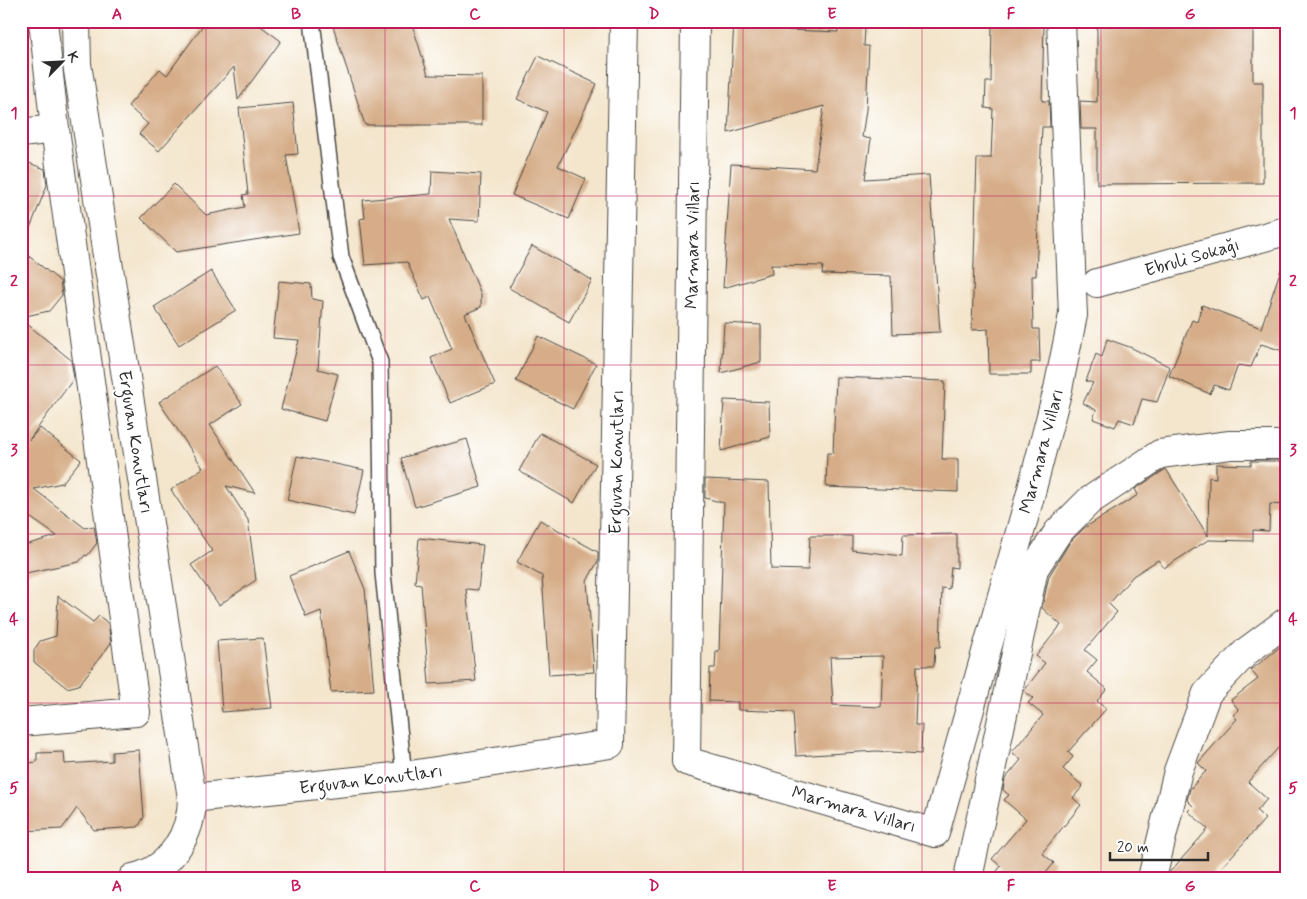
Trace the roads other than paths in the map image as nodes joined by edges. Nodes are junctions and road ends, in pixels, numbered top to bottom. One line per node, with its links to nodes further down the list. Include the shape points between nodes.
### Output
1 (43, 21): 7 (street)
2 (76, 21): 15 (street, Erguvan Konutları, via 76,64)
3 (312, 21): 14 (lane, via 341,257 380,362 383,573)
4 (624, 21): 14 (street, Erguvan Konutları, via 610,744)
5 (695, 21): 6 (street, Marmara Vilları, via 686,760 935,833 1032,491 1073,316)
6 (1061, 21)
7 (55, 129): 8 (street); 13 (street, via 136,712)
8 (21, 133)
9 (1286, 230): 10 (street, Ebruli Sokağı)
10 (1098, 283)
11 (1286, 445): 17 (street, via 1230,445 1160,454 1090,501 1058,532 1034,569)
12 (1286, 622): 18 (street, via 1247,651 1207,693 1178,771)
13 (21, 722)
14 (404, 776): 15 (street, Erguvan Konutları)
15 (192, 798): 16 (street, via 190,822 173,854 160,866)
16 (133, 878)
17 (968, 878)
18 (1152, 878)

